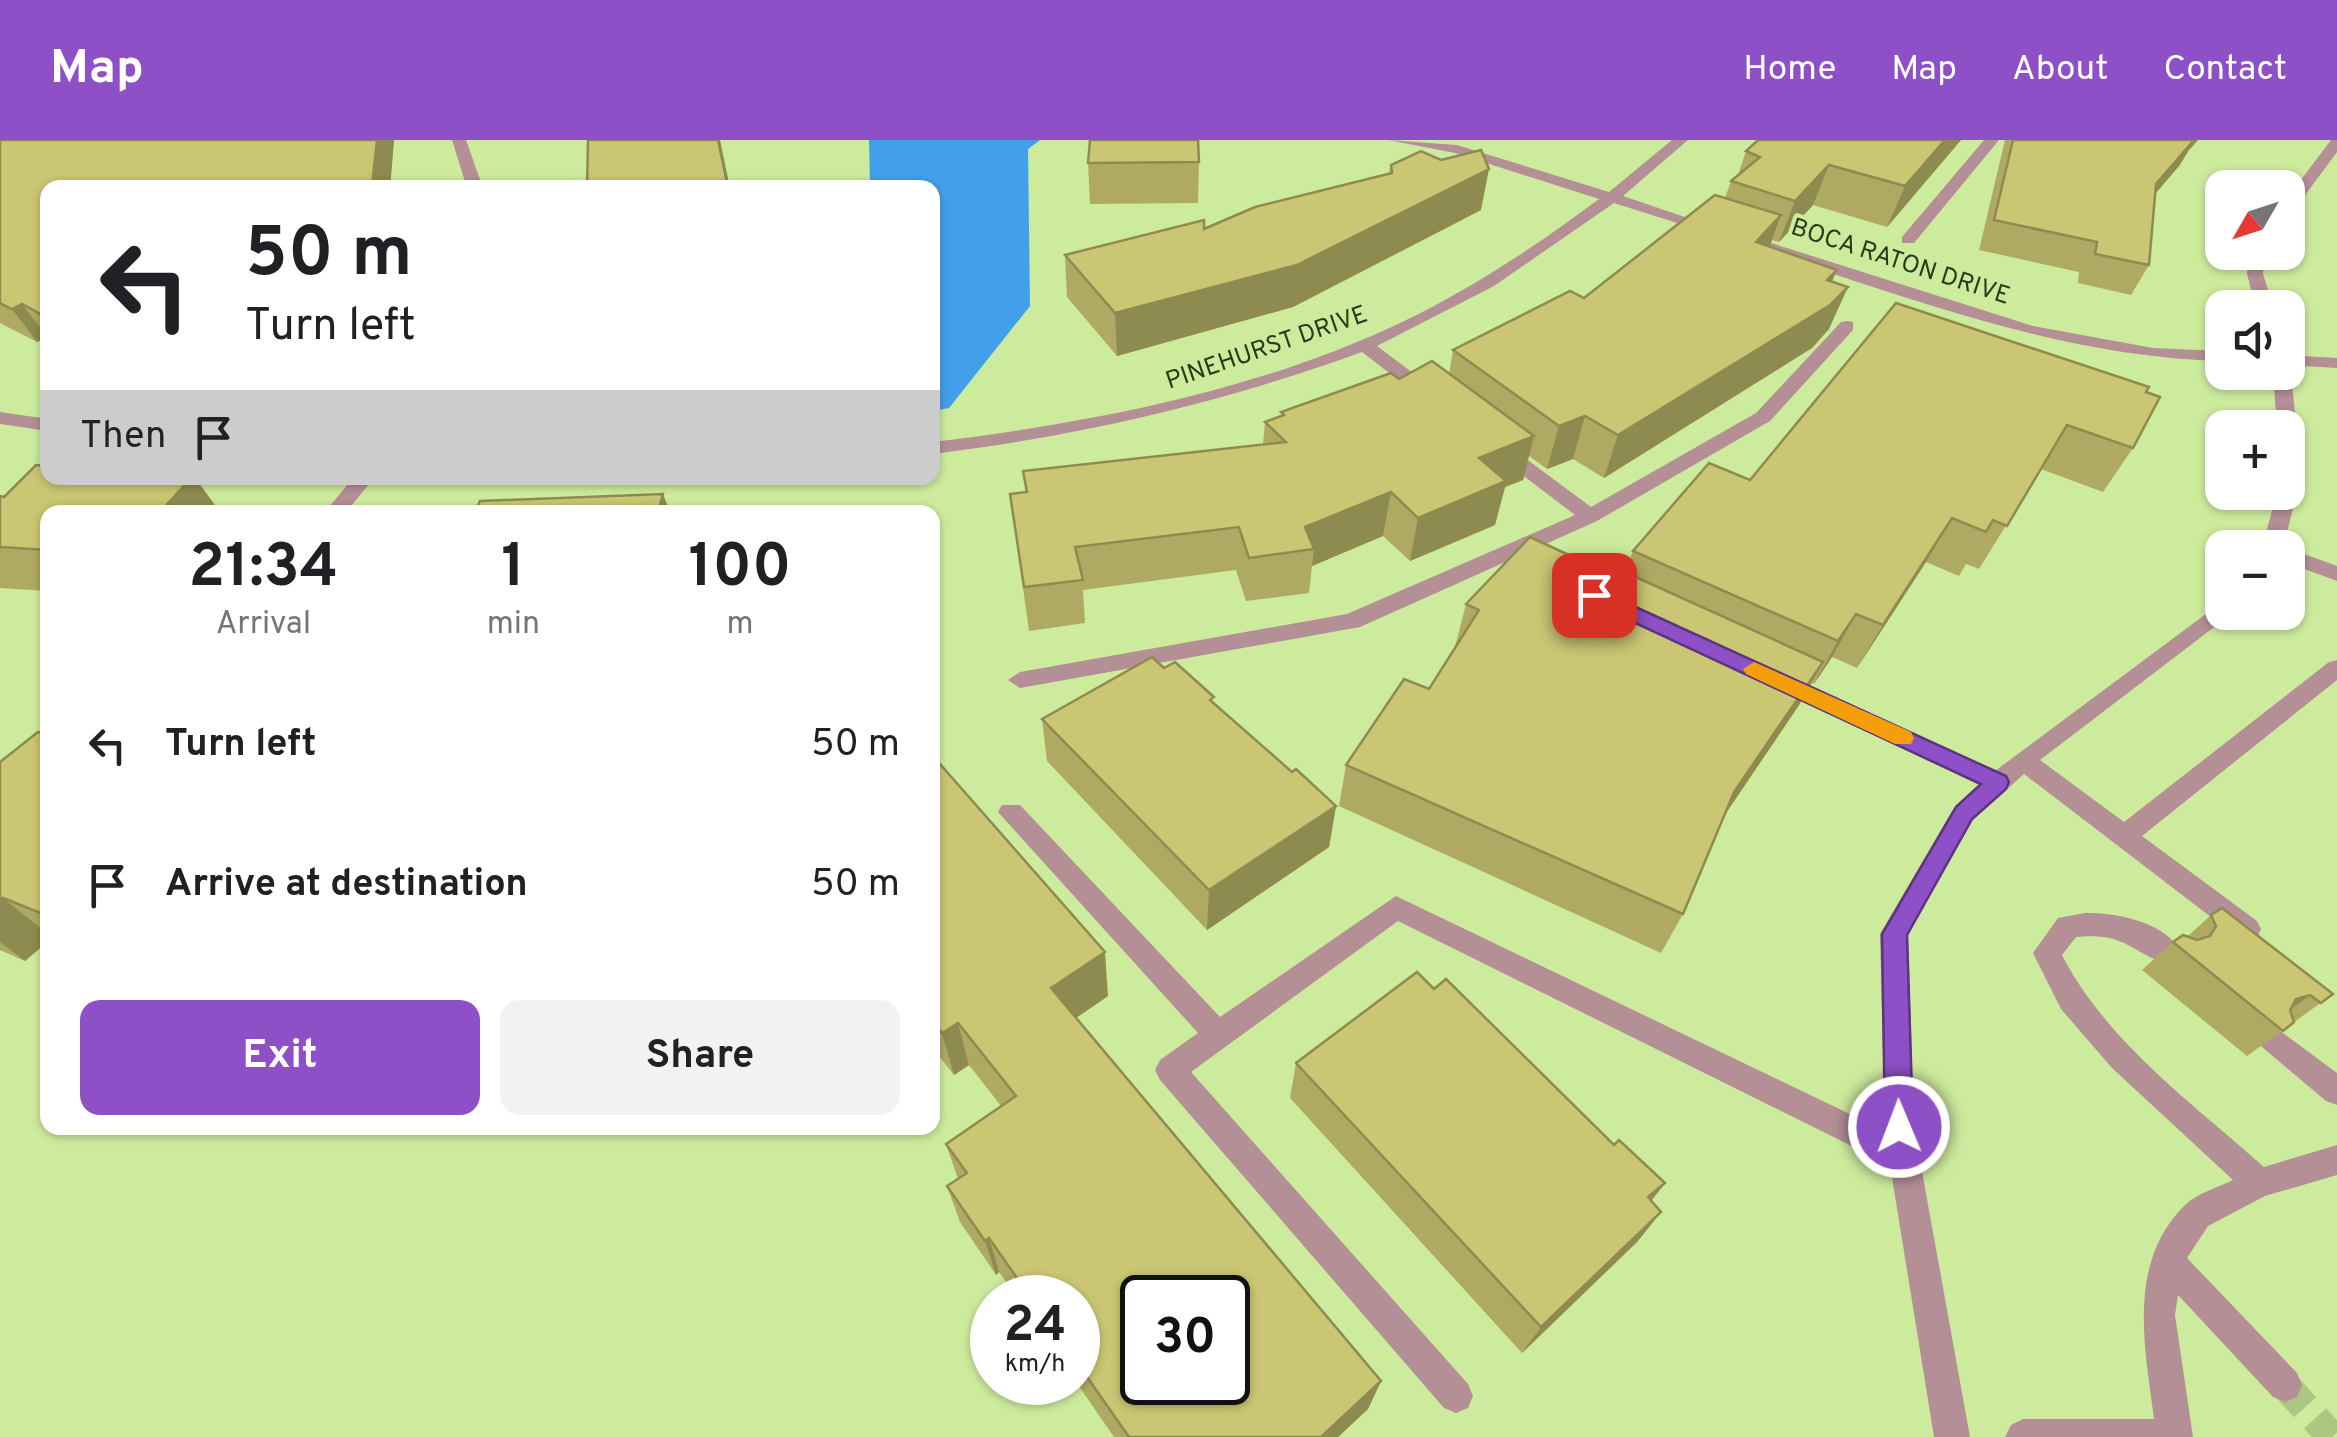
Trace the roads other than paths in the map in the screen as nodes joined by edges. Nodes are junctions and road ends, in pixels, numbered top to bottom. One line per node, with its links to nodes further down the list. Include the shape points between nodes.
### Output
1 (460, 140): 6 (street)
2 (1395, 140): 8 (street, via 1456,149)
3 (1681, 140): 8 (street, PINEHURST DRIVE)
4 (1992, 140): 10 (street)
5 (2337, 142): 7 (street)
6 (472, 180)
7 (2305, 184)
8 (1615, 198): 9 (street); 13 (street, PINEHURST DRIVE, via 1505,271)
9 (1735, 236)
10 (1908, 240)
11 (1754, 242): 14 (street, BOCA RATON DRIVE, via 2030,331)
12 (1847, 326): 24 (street, via 1762,417)
13 (1364, 345): 17 (street); 21 (street, PINEHURST DRIVE, via 1164,410 1021,439)
14 (2205, 355)
15 (2305, 361): 16 (street)
16 (2337, 363)
17 (1447, 408)
18 (0, 418): 19 (street)
19 (40, 423)
20 (1479, 432): 24 (street)
21 (940, 447)
22 (358, 485): 23 (street)
23 (340, 505)
24 (1590, 516): 30 (street, via 1352,621)
25 (2305, 561): 26 (street)
26 (2337, 574)
27 (2205, 623): 31 (street)
28 (1752, 668): 32 (street)
29 (2337, 668): 34 (street)
30 (1020, 680)
31 (2023, 760): 32 (street); 34 (street)
32 (1998, 782): 40 (street, via 1964,813 1894,934)
33 (1011, 812): 37 (street)
34 (2124, 836): 35 (street)
35 (2261, 940)
36 (2167, 952): 42 (street, via 2109,922 2068,926 2048,953 2071,1000 2122,1060)
37 (1218, 1035): 40 (street, via 1396,907); 45 (street, via 1170,1070)
38 (2272, 1038): 39 (street)
39 (2337, 1091)
40 (1903, 1156): 47 (street)
41 (2337, 1160): 42 (street)
42 (2259, 1183): 43 (street, via 2197,1215)
43 (2167, 1260): 44 (street); 46 (street, via 2158,1315)
44 (2285, 1385)
45 (1456, 1396)
46 (2174, 1436): 48 (street)
47 (1952, 1437)
48 (2023, 1437)

